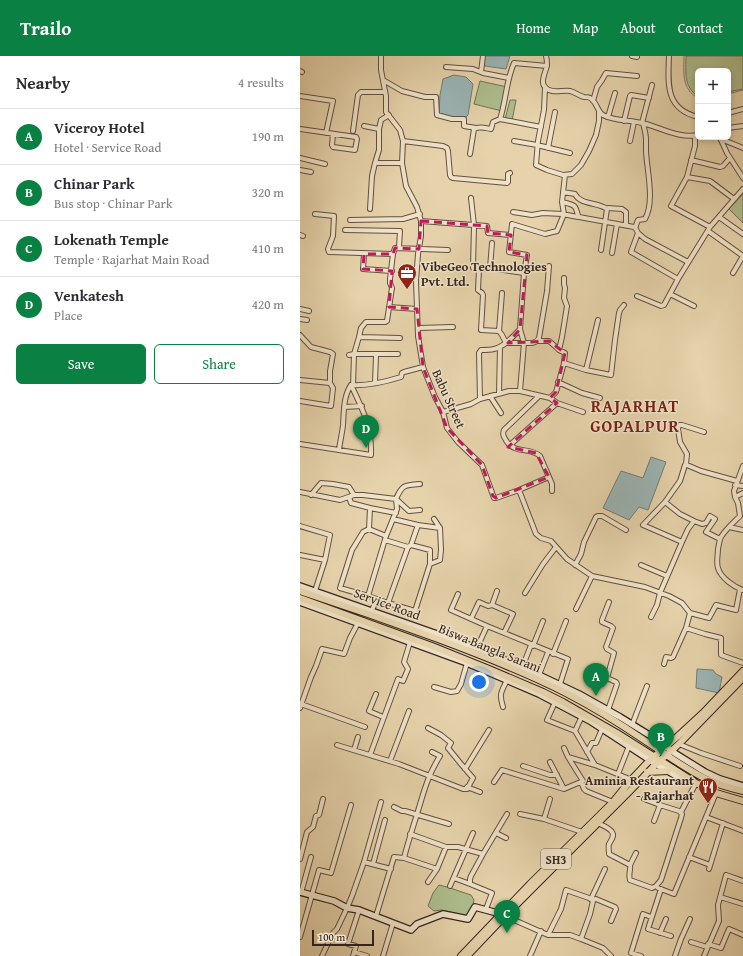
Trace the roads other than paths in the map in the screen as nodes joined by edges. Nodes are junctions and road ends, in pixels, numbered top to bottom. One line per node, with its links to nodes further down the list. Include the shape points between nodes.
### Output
1 (381, 56): 10 (street, Babu Street)
2 (483, 56): 7 (street)
3 (546, 56): 5 (street)
4 (669, 56): 23 (street, via 669,86 673,101 684,113)
5 (547, 66): 9 (street, via 514,63); 12 (street, via 543,85)
6 (446, 67): 7 (street)
7 (481, 72): 9 (street)
8 (637, 76): 17 (street, via 606,73 597,87)
9 (509, 78): 25 (street)
10 (383, 80): 13 (street, Babu Street); 32 (street, via 402,91 436,97 437,115 464,119 464,126)
11 (652, 85): 16 (street)
12 (545, 88): 17 (street, via 570,91); 31 (street)
13 (385, 92): 22 (street, Babu Street, via 386,112); 36 (street, via 361,92 358,95)
14 (615, 93): 24 (street)
15 (300, 96): 37 (street, via 332,101)
16 (649, 98): 26 (street, via 631,95); 28 (street)
17 (593, 101): 18 (street)
18 (599, 110): 24 (street); 60 (street, via 596,135 589,151 581,165 572,174)
19 (743, 110): 21 (street)
20 (555, 112): 47 (street)
21 (731, 112)
22 (389, 115): 35 (street, via 381,120); 43 (street, Babu Street, via 400,130)
23 (695, 116)
24 (608, 117): 26 (street)
25 (500, 119): 31 (street); 32 (street, via 493,122 491,129)
26 (624, 121): 27 (street)
27 (634, 122): 28 (street); 44 (street)
28 (642, 123): 39 (street); 82 (street, via 646,139 650,200 647,217 638,220)
29 (364, 126): 35 (street)
30 (743, 126): 33 (street)
31 (541, 127): 46 (street)
32 (476, 128): 50 (street, via 473,131)
33 (731, 128)
34 (300, 129): 37 (street)
35 (379, 129): 54 (street, via 379,150)
36 (353, 131)
37 (326, 133): 38 (street)
38 (333, 134): 38 (street, via 357,138 355,150 333,147)
39 (695, 135)
40 (696, 140): 53 (street)
41 (722, 140): 52 (street)
42 (725, 140): 48 (street)
43 (402, 141): 56 (street, Babu Street); 59 (street, via 446,148 450,175 453,178 507,183)
44 (630, 141)
45 (514, 142): 46 (street)
46 (537, 145): 47 (street); 60 (street, via 536,165)
47 (548, 148): 49 (street)
48 (743, 148)
49 (570, 153)
50 (470, 154)
51 (300, 158): 55 (street)
52 (730, 158): 53 (street, via 720,167); 62 (street)
53 (691, 160): 61 (street)
54 (375, 163): 56 (street); 68 (street)
55 (325, 164)
56 (402, 164): 72 (street, Babu Street, via 406,186)
57 (300, 170): 58 (street)
58 (311, 172)
59 (510, 173)
60 (565, 175): 64 (street)
61 (687, 177): 66 (street, via 710,181); 83 (street, via 671,206)
62 (743, 178)
63 (743, 189): 66 (street)
64 (564, 192): 67 (street); 69 (street, via 575,194 582,200)
65 (472, 198): 81 (street)
66 (734, 199): 75 (street)
67 (562, 202): 73 (street); 74 (street, via 572,205)
68 (370, 209)
69 (607, 209): 78 (street); 80 (street, via 622,208 626,212)
70 (513, 212): 73 (street, via 532,215)
71 (316, 214): 94 (street, via 334,216 329,252)
72 (420, 214): 76 (street, via 403,219); 77 (street, Babu Street)
73 (564, 214): 74 (street); 87 (street, via 557,231 545,234 512,224)
74 (579, 217): 78 (street)
75 (719, 217): 83 (street); 86 (street)
76 (350, 220)
77 (422, 221): 81 (street); 90 (street, Babu Street)
78 (606, 222): 79 (street); 92 (street)
79 (617, 224): 80 (street); 93 (street)
80 (626, 225): 82 (street)
81 (474, 226): 87 (street, via 487,226 488,233); 100 (street, via 473,268)
82 (636, 228): 85 (street)
83 (709, 229): 96 (street); 97 (street)
84 (345, 230): 89 (street, via 400,231)
85 (638, 233): 97 (street, via 645,240); 105 (street, via 631,252)
86 (743, 234)
87 (511, 235): 102 (street, via 509,252 527,255)
88 (492, 243): 99 (street)
89 (399, 247): 90 (street); 95 (street, via 395,248)
90 (419, 249): 91 (street); 113 (street, Babu Street)
91 (448, 250)
92 (600, 250)
93 (612, 253)
94 (364, 254): 95 (street); 101 (street, via 363,269)
95 (394, 254): 101 (street)
96 (743, 257): 103 (street)
97 (688, 262): 105 (street)
98 (549, 266): 125 (street)
99 (490, 268): 100 (street); 102 (street)
100 (479, 269): 121 (street, via 478,290 483,295 480,330)
101 (392, 271): 111 (street)
102 (524, 273): 120 (street)
103 (733, 273)
104 (564, 278): 129 (street, via 564,298 567,306)
105 (678, 279): 107 (street)
106 (502, 293): 121 (street)
107 (670, 294): 108 (street, via 664,306); 110 (street)
108 (637, 296)
109 (624, 305): 136 (street, via 619,313 611,375)
110 (694, 306)
111 (389, 307): 113 (street); 123 (street, via 387,321 366,322)
112 (300, 309): 114 (street)
113 (417, 309): 119 (street, Babu Street)
114 (309, 310)
115 (300, 319): 116 (street)
116 (307, 320)
117 (598, 320): 136 (street)
118 (453, 327): 119 (street)
119 (418, 328): 135 (street, Babu Street)
120 (520, 329): 126 (street); 127 (street)
121 (499, 331): 126 (street)
122 (300, 334): 139 (street, via 311,347 332,354)
123 (358, 337): 124 (street); 130 (street)
124 (400, 338)
125 (538, 341): 127 (street); 129 (street, via 549,341)
126 (506, 343): 127 (street); 128 (street)
127 (524, 343): 142 (street)
128 (500, 347): 143 (street); 148 (street, via 481,350 479,353)
129 (559, 350): 134 (street, via 565,353)
130 (354, 354): 132 (street); 133 (street); 141 (street)
131 (398, 354): 133 (street)
132 (349, 355)
133 (376, 355): 140 (street)
134 (564, 363): 136 (street); 138 (street)
135 (423, 367): 140 (street, via 404,372 401,377); 153 (street, Babu Street)
136 (586, 370)
137 (300, 380): 139 (street)
138 (558, 382): 146 (street, via 556,392); 147 (street)
139 (330, 383): 149 (street, via 333,388 331,406)
140 (375, 383): 141 (street)
141 (352, 386): 151 (street); 152 (street, via 347,391)
142 (520, 391): 143 (street); 145 (street)
143 (499, 393): 144 (street)
144 (490, 396): 148 (street); 155 (street)
145 (539, 396): 146 (street); 158 (street, via 504,430 504,438)
146 (550, 398): 150 (street)
147 (600, 398)
148 (480, 399): 153 (street)
149 (300, 401)
150 (557, 403): 154 (street); 158 (street)
151 (362, 406): 152 (street); 159 (street, via 371,439 370,455)
152 (344, 407): 159 (street)
153 (443, 412): 167 (street, Babu Street, via 447,428 482,465 494,498)
154 (583, 412)
155 (501, 413)
156 (704, 432): 160 (street, via 678,426 680,442 687,454)
157 (300, 444): 159 (street)
158 (510, 446): 162 (street, via 540,456)
159 (339, 450)
160 (686, 464): 163 (street, via 700,471); 176 (street, via 680,482)
161 (743, 466): 163 (street)
162 (550, 477): 167 (street); 168 (street)
163 (737, 481): 165 (street)
164 (420, 484): 175 (street, via 403,487)
165 (735, 486): 166 (street); 174 (street)
166 (743, 486)
167 (519, 490): 195 (street, via 536,534 551,541)
168 (552, 491)
169 (300, 492): 171 (street)
170 (743, 493): 174 (street)
171 (311, 495): 172 (street, via 321,483 349,487); 173 (street, via 340,500)
172 (354, 495): 173 (street); 175 (street)
173 (348, 497): 177 (street, via 351,503)
174 (735, 497): 180 (street)
175 (396, 499): 178 (street, via 409,511); 179 (street)
176 (665, 502): 183 (street); 193 (street, via 643,525)
177 (370, 508): 179 (street); 188 (street)
178 (420, 510)
179 (396, 513): 181 (street)
180 (741, 516): 186 (street)
181 (393, 519): 184 (street); 191 (street)
182 (434, 520): 187 (street)
183 (694, 522): 192 (street, via 706,523 710,516 715,519 706,532); 193 (street)
184 (418, 525): 187 (street); 194 (street)
185 (300, 526): 197 (street, via 330,535)
186 (729, 527): 190 (street); 192 (street)
187 (440, 528): 198 (street, via 440,560)
188 (369, 530): 191 (street); 211 (street, via 363,532 352,550 340,588)
189 (626, 530): 199 (street, via 602,516 596,517)
190 (743, 530)
191 (386, 538): 194 (street); 211 (street)
192 (720, 539): 204 (street, via 718,567 726,579)
193 (682, 542): 202 (street)
194 (410, 546): 198 (street, via 430,550); 216 (street)
195 (556, 547): 199 (street); 208 (street)
196 (300, 555): 197 (street)
197 (325, 560): 206 (street)
198 (430, 564): 216 (street, via 415,611)
199 (575, 565): 201 (street)
200 (641, 565): 202 (street)
201 (592, 576): 209 (street, via 645,587); 218 (street)
202 (668, 576): 209 (street)
203 (300, 586): 206 (street, Service Road)
204 (741, 590): 221 (street, via 736,610 716,605 709,618)
205 (300, 591): 232 (main road, Biswa Bangla Sarani)
206 (315, 591): 219 (street, Service Road)
207 (497, 591): 217 (street)
208 (525, 593)
209 (660, 593): 221 (street, via 682,603); 222 (street)
210 (458, 594): 223 (street, via 451,610)
211 (368, 596): 213 (street)
212 (300, 598): 220 (main road, Biswa Bangla Sarani)
213 (377, 599): 216 (street); 219 (street)
214 (300, 602): 220 (street)
215 (609, 602): 250 (street, via 602,618 604,623 613,629 606,647 614,653 607,678 617,684)
216 (388, 603)
217 (492, 605): 223 (street, via 479,602); 229 (street, via 513,614)
218 (576, 609)
219 (372, 610): 232 (street, Service Road)
220 (332, 611): 226 (street); 239 (main road, Biswa Bangla Sarani, via 432,646)
221 (690, 613): 228 (street)
222 (651, 617)
223 (471, 619): 227 (street)
224 (543, 620): 231 (street)
225 (566, 621): 233 (street)
226 (358, 623): 230 (street); 248 (street, via 344,654 322,649)
227 (487, 626): 229 (street); 232 (street)
228 (686, 628): 234 (street, via 721,638 721,655); 236 (street, via 673,657 666,658)
229 (504, 633): 231 (street)
230 (410, 642): 235 (street); 253 (street, via 404,662 408,669 403,681 398,680)
231 (532, 645): 233 (street); 237 (street)
232 (475, 649): 237 (street, Service Road); 266 (main road, Biswa Bangla Sarani, via 566,693)
233 (551, 653): 240 (street); 243 (street, via 568,659)
234 (743, 663)
235 (467, 664): 239 (street); 245 (street, via 457,691 451,692)
236 (664, 664)
237 (522, 668): 240 (street, Service Road)
238 (743, 671): 266 (main road, SH3)
239 (496, 673): 242 (street); 247 (main road, Biswa Bangla Sarani)
240 (539, 675): 243 (street, Service Road)
241 (743, 678): 261 (main road, SH3)
242 (507, 680): 247 (street); 249 (street, via 500,696)
243 (560, 684): 250 (street, Service Road)
244 (647, 686): 254 (street)
245 (434, 687)
246 (376, 694): 253 (street, via 369,711)
247 (555, 701): 252 (street); 259 (street, via 547,720); 271 (main road, Biswa Bangla Sarani, via 617,733)
248 (301, 706): 255 (street)
249 (503, 707)
250 (608, 710): 254 (street, Service Road)
251 (409, 712): 272 (street)
252 (582, 716): 257 (street); 259 (street)
253 (384, 717): 269 (street)
254 (632, 725): 266 (street, Service Road, via 654,738)
255 (365, 727)
256 (428, 728): 278 (street, via 451,743 448,748)
257 (602, 728): 263 (street); 268 (street, via 596,743 592,744)
258 (489, 730): 278 (street)
259 (575, 731): 268 (street)
260 (358, 737): 265 (street)
261 (679, 744): 266 (main road, SH3); 277 (street)
262 (338, 745): 265 (street)
263 (629, 746): 271 (street); 281 (street)
264 (564, 748): 270 (street)
265 (354, 750): 269 (street)
266 (666, 751): 271 (main road, SH3); 274 (main road, SH3); 289 (street, Service Road, via 720,779); 292 (main road, Biswa Bangla Sarani, via 705,778)
267 (432, 752): 282 (street, via 440,756)
268 (587, 752): 275 (street)
269 (370, 755): 272 (street)
270 (568, 757): 275 (street); 287 (street, via 583,781)
271 (652, 758): 274 (main road, Biswa Bangla Sarani); 285 (main road, SH3)
272 (390, 761): 282 (street)
273 (550, 762): 283 (street)
274 (658, 762): 279 (street); 280 (main road, SH3); 284 (main road)
275 (595, 765): 281 (street)
276 (523, 766): 283 (street)
277 (740, 766)
278 (465, 769): 290 (street, via 473,778)
279 (668, 771): 280 (main road); 284 (street, via 680,778)
280 (647, 772): 312 (main road, SH3)
281 (618, 774): 285 (street)
282 (429, 775): 290 (street, via 463,788); 307 (street)
283 (557, 775): 291 (street)
284 (685, 777): 288 (main road)
285 (630, 781): 300 (main road, SH3)
286 (494, 782): 291 (street, via 502,770)
287 (581, 782): 291 (street); 300 (street, via 586,791)
288 (696, 783): 294 (main road); 304 (street)
289 (743, 786)
290 (467, 787): 293 (street)
291 (564, 790)
292 (743, 791)
293 (480, 792)
294 (716, 793): 298 (main road); 308 (street)
295 (323, 799): 328 (street, via 319,815 307,832)
296 (550, 799): 309 (street)
297 (644, 799): 302 (street)
298 (743, 801)
299 (381, 802): 329 (street)
300 (613, 802): 316 (main road, SH3)
301 (350, 805): 341 (street, via 331,873 319,870)
302 (660, 805): 304 (street); 311 (street)
303 (394, 807): 307 (street)
304 (681, 812): 331 (street, via 661,880 656,886 652,888 630,880)
305 (507, 814): 317 (street)
306 (520, 814): 309 (street)
307 (417, 815): 314 (street); 318 (street)
308 (706, 817): 313 (street); 326 (street)
309 (544, 819): 316 (street)
310 (385, 820): 330 (street)
311 (654, 820)
312 (598, 823): 331 (street, via 613,832 609,844 610,854); 348 (main road, SH3)
313 (723, 823): 315 (street); 326 (street, via 710,867)
314 (449, 824)
315 (743, 831)
316 (582, 832): 348 (main road, SH3)
317 (496, 833): 320 (street); 324 (street)
318 (410, 834): 321 (street); 327 (street)
319 (473, 834): 322 (street)
320 (506, 838)
321 (446, 847): 322 (street); 334 (street)
322 (466, 849): 324 (street); 335 (street)
323 (636, 853): 331 (street)
324 (483, 854): 338 (street, via 470,876)
325 (311, 857): 340 (street)
326 (689, 857): 350 (street, via 674,894 659,889)
327 (404, 858): 333 (street, via 394,857); 334 (street)
328 (300, 859)
329 (364, 862): 330 (street); 345 (street)
330 (372, 864): 333 (street)
331 (630, 865)
332 (605, 868): 343 (street)
333 (391, 869): 349 (street)
334 (437, 869): 337 (street)
335 (454, 878): 338 (street); 339 (street)
336 (743, 881): 342 (street, via 726,875)
337 (428, 882)
338 (470, 884): 346 (street, via 492,893)
339 (450, 886)
340 (300, 892): 341 (street)
341 (312, 895): 345 (street, via 334,901); 360 (street)
342 (720, 897): 344 (street); 363 (street, via 719,921)
343 (592, 900): 353 (street, via 596,899 615,907); 357 (street, via 566,890 561,909); 361 (street)
344 (743, 904)
345 (347, 908): 347 (street); 365 (street)
346 (486, 909): 348 (street); 354 (street, via 475,907 468,919 443,914 417,924 411,930)
347 (359, 910): 349 (street); 364 (street, via 348,944 356,946)
348 (503, 915): 355 (street); 368 (main road, SH3); 369 (main road, SH3)
349 (376, 916): 354 (street)
350 (651, 917): 356 (street, via 648,929); 372 (street, via 643,914 631,952)
351 (666, 919): 356 (street)
352 (690, 919): 373 (street)
353 (611, 921)
354 (394, 923): 367 (street)
355 (541, 931): 357 (street); 370 (street)
356 (660, 933): 359 (street)
357 (548, 935): 361 (street, via 570,935)
358 (743, 935): 363 (street, via 729,929 721,948)
359 (671, 936)
360 (300, 937)
361 (581, 939): 371 (street, via 603,948)
362 (691, 942): 363 (street)
363 (708, 946): 374 (street)
364 (353, 954): 366 (street)
365 (322, 956)
366 (367, 956)
367 (383, 956)
368 (461, 956)
369 (467, 956)
370 (530, 956)
371 (611, 956)
372 (641, 956)
373 (675, 956)
374 (704, 956)

